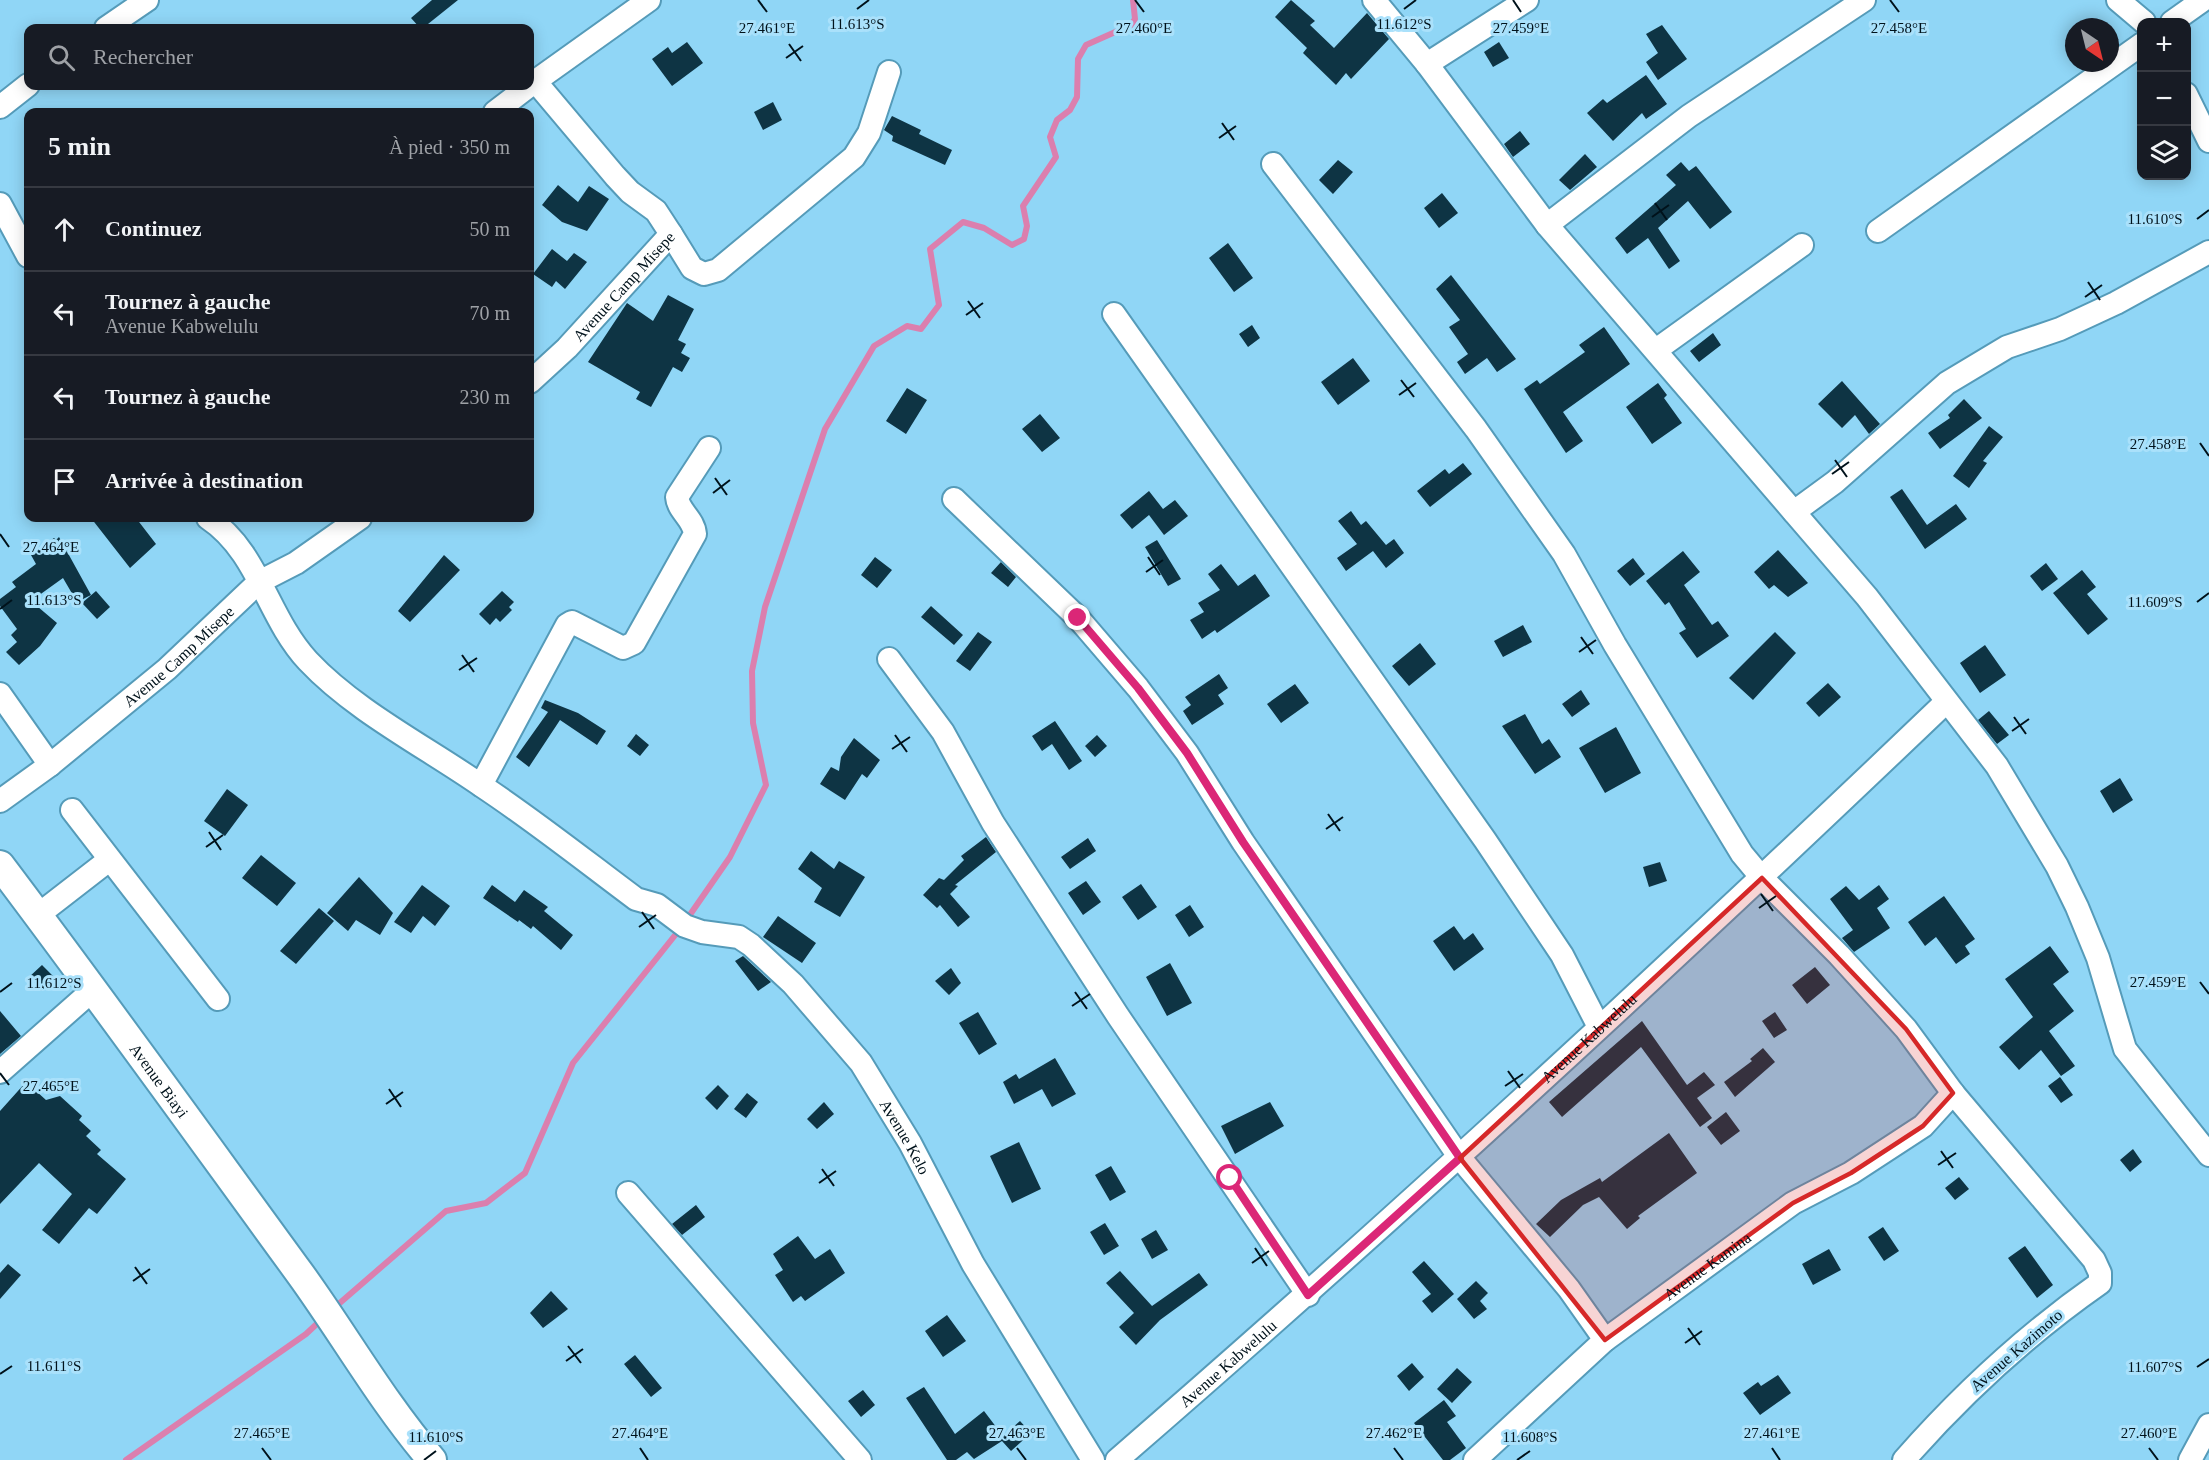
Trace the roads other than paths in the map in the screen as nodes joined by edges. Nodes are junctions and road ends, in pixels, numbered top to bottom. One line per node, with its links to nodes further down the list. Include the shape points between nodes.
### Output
1 (147, 0): 10 (street)
2 (649, 0): 14 (street)
3 (1374, 0): 12 (street)
4 (1527, 0): 12 (street)
5 (1864, 0): 24 (street, via 1689,116)
6 (2118, 0): 8 (street)
7 (2204, 0): 9 (street)
8 (2139, 18)
9 (2178, 18)
10 (112, 24)
11 (2137, 48): 25 (street)
12 (1427, 64): 24 (street)
13 (889, 72): 26 (street, via 869,133 854,157 735,258 704,274 692,268)
14 (534, 82)
15 (534, 87): 26 (street, Avenue Camp Misepe, via 630,192 656,211)
16 (24, 88): 19 (street)
17 (523, 90): 20 (street)
18 (2191, 103): 21 (street)
19 (0, 107)
20 (500, 108)
21 (2209, 141)
22 (1273, 164): 48 (street, via 1476,429 1564,554 1742,854)
23 (0, 204): 28 (street)
24 (1547, 225): 31 (street)
25 (1878, 231)
26 (671, 234): 32 (street, Avenue Camp Misepe, via 567,348)
27 (1802, 245): 31 (street)
28 (24, 249)
29 (2209, 252): 35 (street, via 2116,303 2060,329 2007,347 1947,382 1835,482)
30 (1114, 314): 52 (street, via 1505,869 1562,955)
31 (1656, 350): 35 (street)
32 (534, 378)
33 (709, 448): 43 (street, via 677,497 678,505 695,527 695,534 634,643 623,648 572,622 567,625)
34 (954, 499): 56 (street, via 1078,618 1145,697 1187,753 1243,842)
35 (1794, 512): 41 (street, via 1867,597)
36 (213, 522): 38 (street, Avenue Kelo, via 240,546)
37 (354, 522): 38 (street, Avenue Camp Misepe, via 296,563)
38 (259, 582): 42 (street, Avenue Camp Misepe, via 168,669); 43 (street, Avenue Kelo, via 280,626 308,662 419,747)
39 (889, 659): 58 (street, via 943,732 993,823 1118,1016)
40 (0, 694): 42 (street)
41 (1946, 702): 48 (street, Avenue Kabwelulu); 55 (street, via 1997,766 2057,866 2098,958 2125,1049)
42 (50, 765): 44 (street, Avenue Camp Misepe)
43 (482, 785): 63 (street, Avenue Kelo, via 636,899 657,905 685,926 739,937 793,984 861,1063 910,1143 973,1264)
44 (0, 801)
45 (72, 810): 46 (street)
46 (109, 860): 49 (street); 51 (street)
47 (0, 865): 49 (street, Avenue Biayi)
48 (1762, 878): 52 (street, Avenue Kabwelulu); 54 (street, via 1898,1021)
49 (38, 915): 50 (street, Avenue Biayi)
50 (94, 989): 53 (street); 61 (street, Avenue Biayi, via 411,1436)
51 (218, 999)
52 (1599, 1027): 56 (street, Avenue Kabwelulu)
53 (0, 1072)
54 (1953, 1093): 59 (street, Avenue Kamina, via 1923,1126 1851,1173 1793,1203); 66 (street, Avenue Kazimoto, via 2094,1260 2100,1283 1995,1365)
55 (2209, 1155)
56 (1460, 1158): 58 (street, Avenue Kabwelulu); 59 (street, via 1569,1289)
57 (628, 1193): 62 (street)
58 (1308, 1295): 64 (street, Avenue Kabwelulu)
59 (1605, 1340): 65 (street, Avenue Kamina)
60 (2209, 1425): 67 (street)
61 (432, 1460)
62 (860, 1460)
63 (1093, 1460)
64 (1117, 1460)
65 (1475, 1460)
66 (1904, 1460)
67 (2190, 1460)

